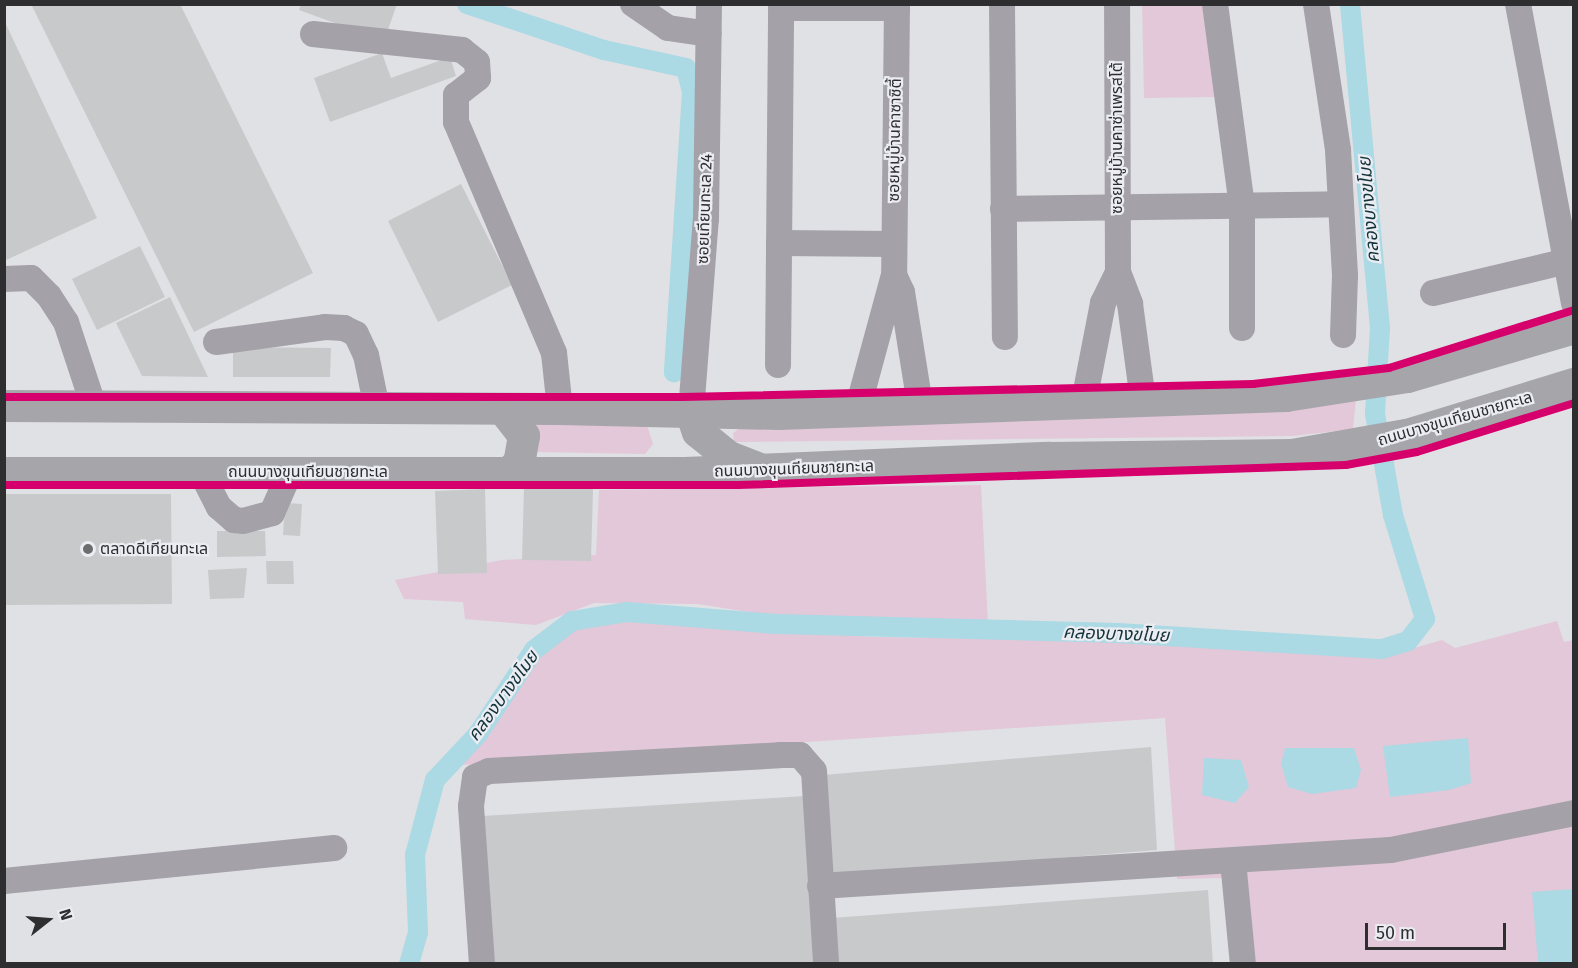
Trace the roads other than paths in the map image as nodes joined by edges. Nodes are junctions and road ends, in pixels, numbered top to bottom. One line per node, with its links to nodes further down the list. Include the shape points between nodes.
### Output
1 (633, 4): 11 (street, via 668,28)
2 (709, 4): 11 (street, ซอยเทียนทะเล 24)
3 (1002, 4): 15 (street)
4 (1117, 4): 13 (street, ซอยหมู่บ้านคาซ่าเพรสโต้)
5 (1215, 4): 14 (street)
6 (1316, 4): 12 (street, via 1338,150)
7 (1518, 4): 18 (street)
8 (781, 6): 9 (street); 16 (street)
9 (897, 6): 17 (street, ซอยหมู่บ้านคาซาซิตี้)
10 (313, 34): 41 (street, via 462,50 477,62 478,78 456,95 456,122 554,353)
11 (709, 34): 44 (street, ซอยเทียนทะเล 24, via 706,219)
12 (1341, 204): 14 (street); 26 (street)
13 (1117, 207): 14 (street); 15 (street); 19 (street, ซอยหมู่บ้านคาซ่าเพรสโต้)
14 (1242, 207): 24 (street)
15 (1003, 209): 27 (street)
16 (779, 243): 17 (street); 33 (street)
17 (893, 244): 20 (street, ซอยหมู่บ้านคาซาซิตี้)
18 (1563, 262): 22 (street); 23 (street)
19 (1118, 272): 29 (street, ซอยหมู่บ้านคาซ่าเพรสโต้, via 1103,303); 30 (street, ซอยหมู่บ้านคาซ่าเพรสโต้, via 1130,304)
20 (894, 275): 31 (street, ซอยหมู่บ้านคาซาซิตี้, via 886,292); 32 (street, ซอยหมู่บ้านคาซาซิตี้, via 902,292)
21 (4, 279): 38 (street, via 30,278 49,296 66,322)
22 (1433, 293)
23 (1574, 303)
24 (1242, 328)
25 (1574, 328): 35 (main road, via 1408,377 1342,390)
26 (1343, 335)
27 (1005, 338)
28 (216, 342): 39 (street, via 325,327 344,328 356,334 366,354)
29 (1096, 342): 30 (street); 36 (street, ซอยหมู่บ้านคาซ่าเพรสโต้)
30 (1135, 342): 35 (street, ซอยหมู่บ้านคาซ่าเพรสโต้)
31 (874, 353): 32 (street); 42 (street, ซอยหมู่บ้านคาซาซิตี้)
32 (912, 354): 43 (street, ซอยหมู่บ้านคาซาซิตี้)
33 (778, 365)
34 (1574, 384): 45 (main road, ถนนบางขุนเทียนชายทะเล, via 1407,435 1292,455 1050,458)
35 (1143, 400): 36 (main road)
36 (1084, 401): 43 (main road)
37 (4, 406): 38 (main road)
38 (94, 407): 39 (main road)
39 (377, 408): 40 (main road)
40 (503, 409): 41 (main road); 48 (main road, via 524,436 519,463)
41 (560, 409): 44 (main road)
42 (857, 411): 43 (main road); 44 (main road)
43 (921, 411)
44 (691, 412): 45 (main road, via 698,432 729,457)
45 (762, 470): 48 (main road, ถนนบางขุนเทียนชายทะเล)
46 (201, 472): 47 (main road, ถนนบางขุนเทียนชายทะเล); 47 (street, via 219,507 234,520 243,521 272,513); 49 (main road, ถนนบางขุนเทียนชายทะเล)
47 (290, 472): 48 (main road, ถนนบางขุนเทียนชายทะเล)
48 (510, 472)
49 (4, 473)
50 (1574, 813): 52 (street, via 1430,845)
51 (334, 848): 53 (street)
52 (1233, 861): 54 (street); 57 (street)
53 (4, 881)
54 (820, 885): 55 (street, via 814,771 800,756 489,771 475,777 471,789); 56 (street)
55 (482, 963)
56 (826, 963)
57 (1243, 963)

